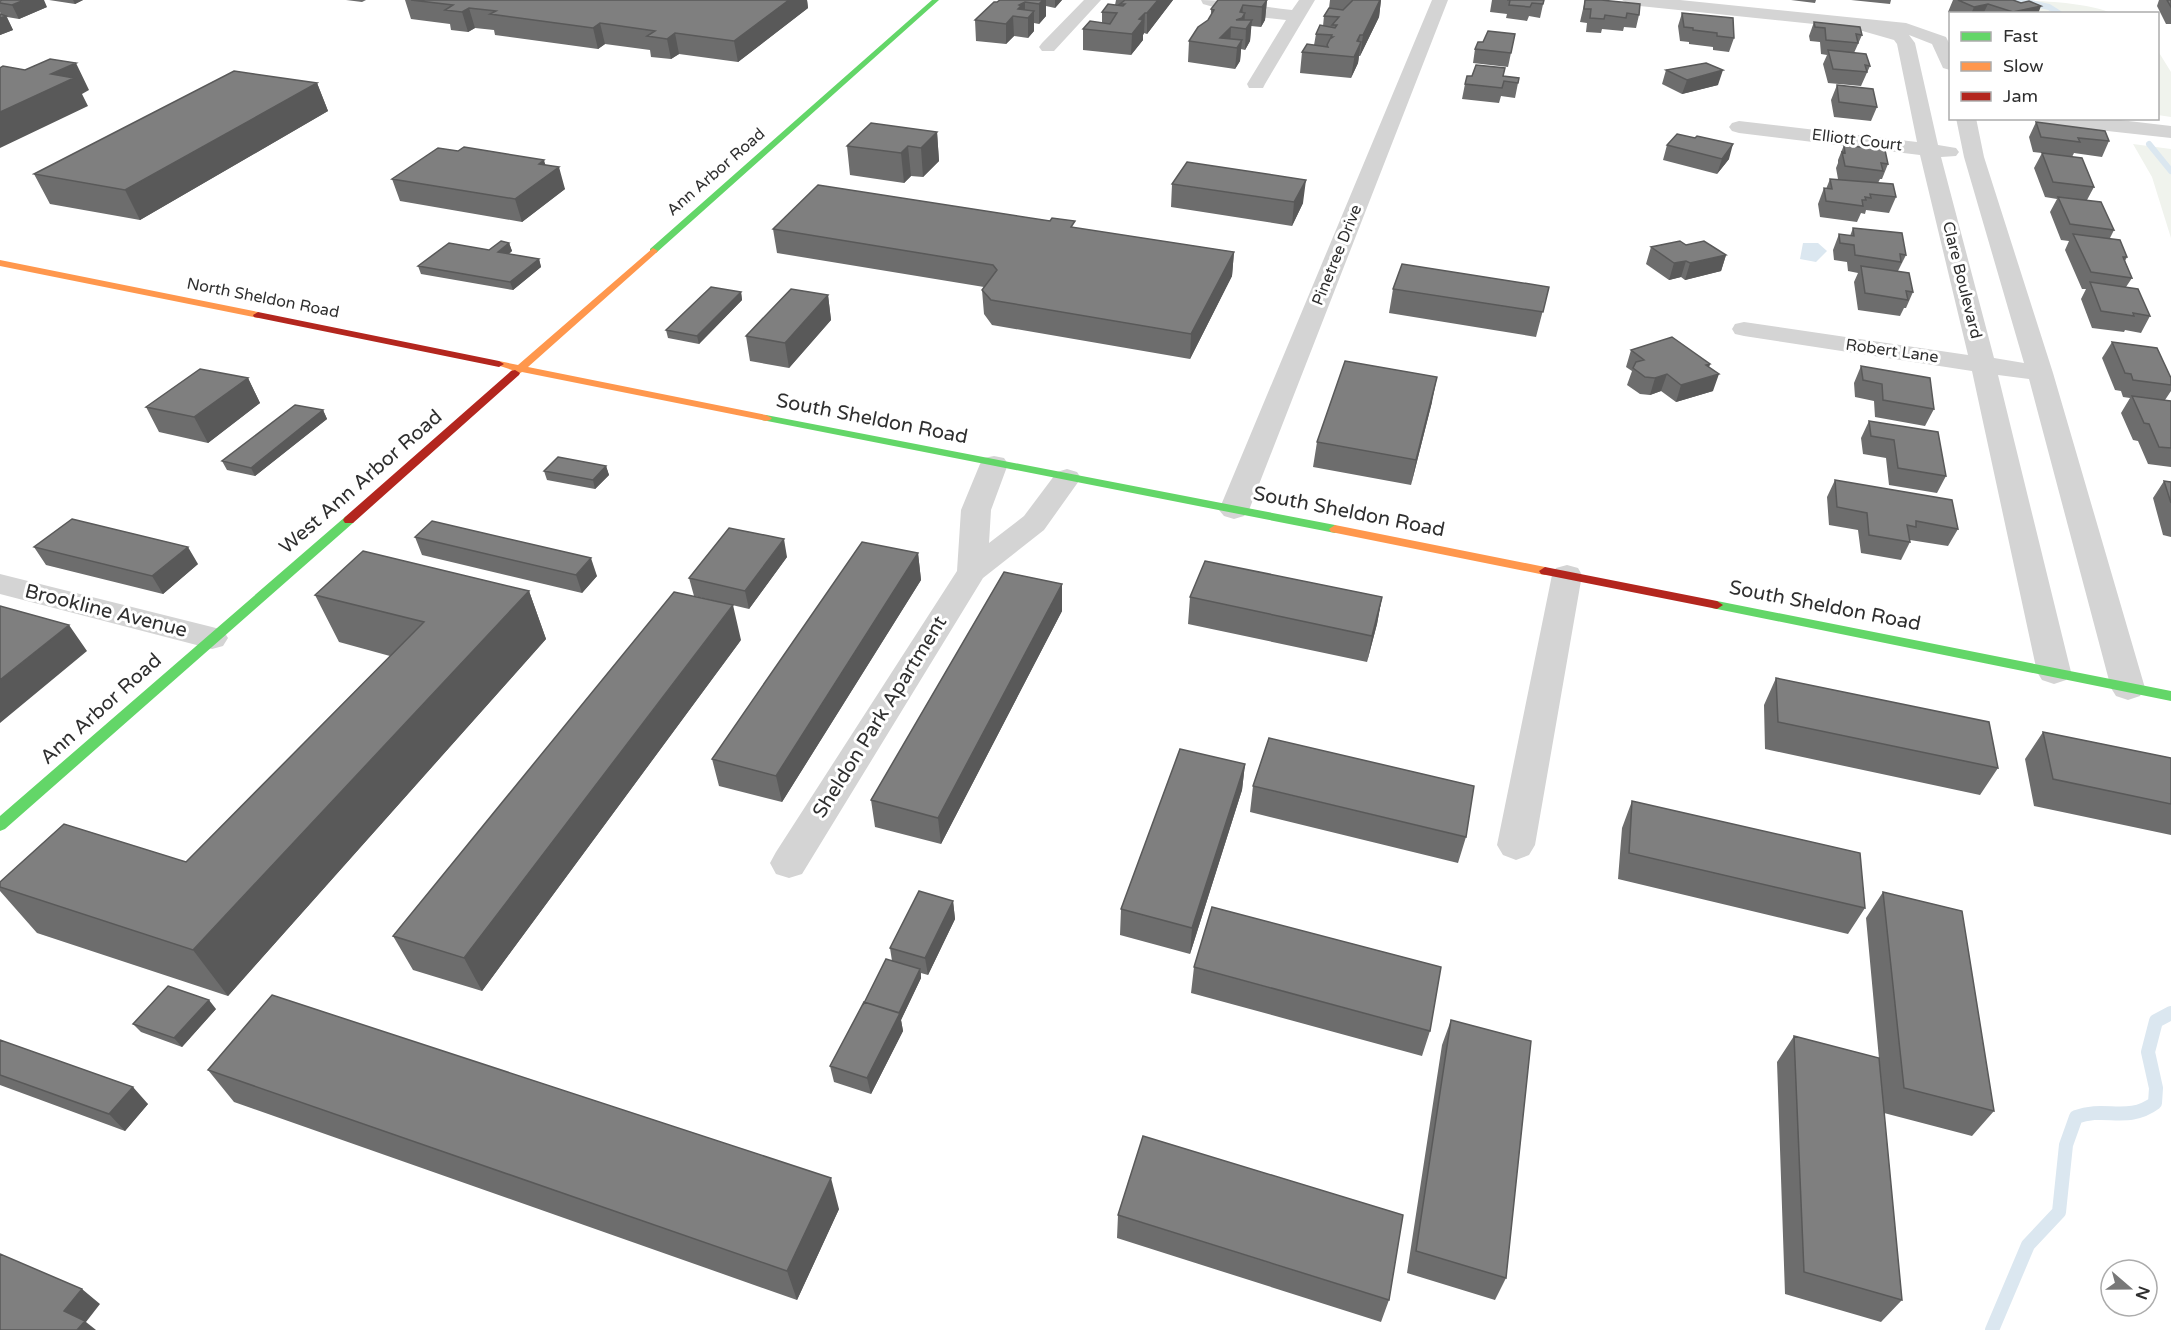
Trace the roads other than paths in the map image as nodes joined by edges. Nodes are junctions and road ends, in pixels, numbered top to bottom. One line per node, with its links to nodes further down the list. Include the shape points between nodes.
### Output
1 (936, 0): 21 (main road, Ann Arbor Road)
2 (1093, 0): 9 (street)
3 (1209, 0): 7 (street)
4 (1307, 0): 7 (street)
5 (1440, 0): 25 (street, Pinetree Drive)
6 (1630, 0): 8 (street)
7 (1296, 16): 11 (street)
8 (1859, 25): 10 (street, via 1922,33 1940,41); 16 (street, Clare Boulevard, via 1900,36 1906,43)
9 (1048, 47)
10 (1949, 62)
11 (1256, 84)
12 (1966, 120): 17 (street)
13 (2062, 120): 15 (street)
14 (1740, 127): 16 (street, Elliott Court)
15 (2171, 132)
16 (1930, 148): 17 (street, Elliott Court); 20 (street, Clare Boulevard)
17 (1974, 157): 22 (street)
18 (0, 263): 21 (main road, North Sheldon Road)
19 (1744, 329): 20 (street, Robert Lane)
20 (1983, 364): 22 (street, Robert Lane); 30 (street, Clare Boulevard)
21 (518, 369): 23 (main road, South Sheldon Road); 29 (main road, West Ann Arbor Road)
22 (2040, 373): 31 (street)
23 (994, 464): 24 (main road, South Sheldon Road); 26 (street, Sheldon Park Apartment, via 976,510)
24 (1067, 478): 25 (main road, South Sheldon Road); 26 (street, Sheldon Park Apartment, via 1034,523)
25 (1234, 510): 27 (main road, South Sheldon Road)
26 (972, 571): 35 (street, Sheldon Park Apartment)
27 (1567, 575): 30 (main road, South Sheldon Road); 34 (street)
28 (0, 584): 29 (street, Brookline Avenue)
29 (220, 631): 33 (main road, Ann Arbor Road)
30 (2054, 672): 31 (main road, South Sheldon Road)
31 (2128, 688): 32 (main road, South Sheldon Road)
32 (2171, 696)
33 (0, 825)
34 (1516, 845)
35 (789, 863)

